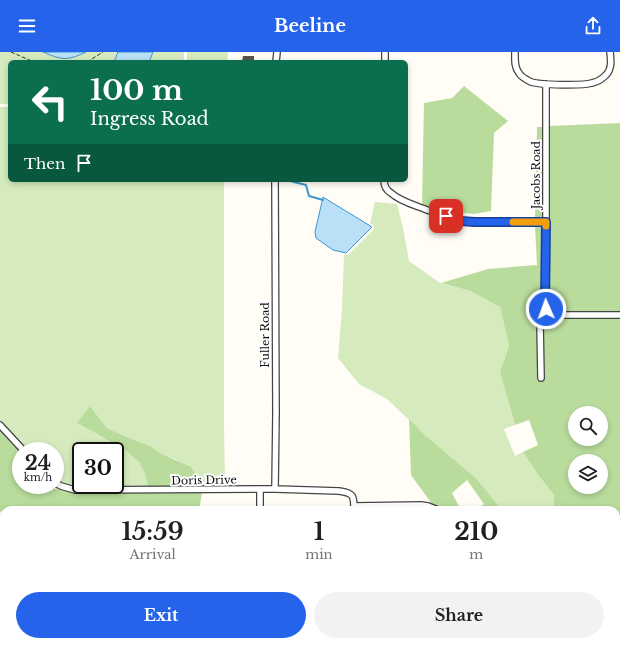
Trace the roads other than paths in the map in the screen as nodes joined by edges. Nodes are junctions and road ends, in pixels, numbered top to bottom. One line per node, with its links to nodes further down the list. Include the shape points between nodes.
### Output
1 (515, 52): 3 (street, via 516,68 520,75 532,82)
2 (610, 52): 3 (street, via 610,67 600,80 588,84)
3 (546, 84): 6 (street, Jacobs Road)
4 (275, 182): 14 (street, Fuller Road)
5 (384, 182): 6 (street, via 386,189 395,196 461,221)
6 (546, 222): 7 (street, Jacobs Road, via 545,306)
7 (549, 312): 8 (street, via 559,315); 9 (street, via 540,322)
8 (620, 315)
9 (541, 378)
10 (0, 425): 11 (street)
11 (16, 442)
12 (64, 487): 13 (street, Doris Drive, via 75,490)
13 (260, 489): 14 (street, Doris Drive); 15 (street)
14 (275, 489): 16 (street, Doris Drive, via 339,490 353,495)
15 (260, 506)
16 (354, 506)
17 (399, 506): 18 (street)
18 (428, 506)

